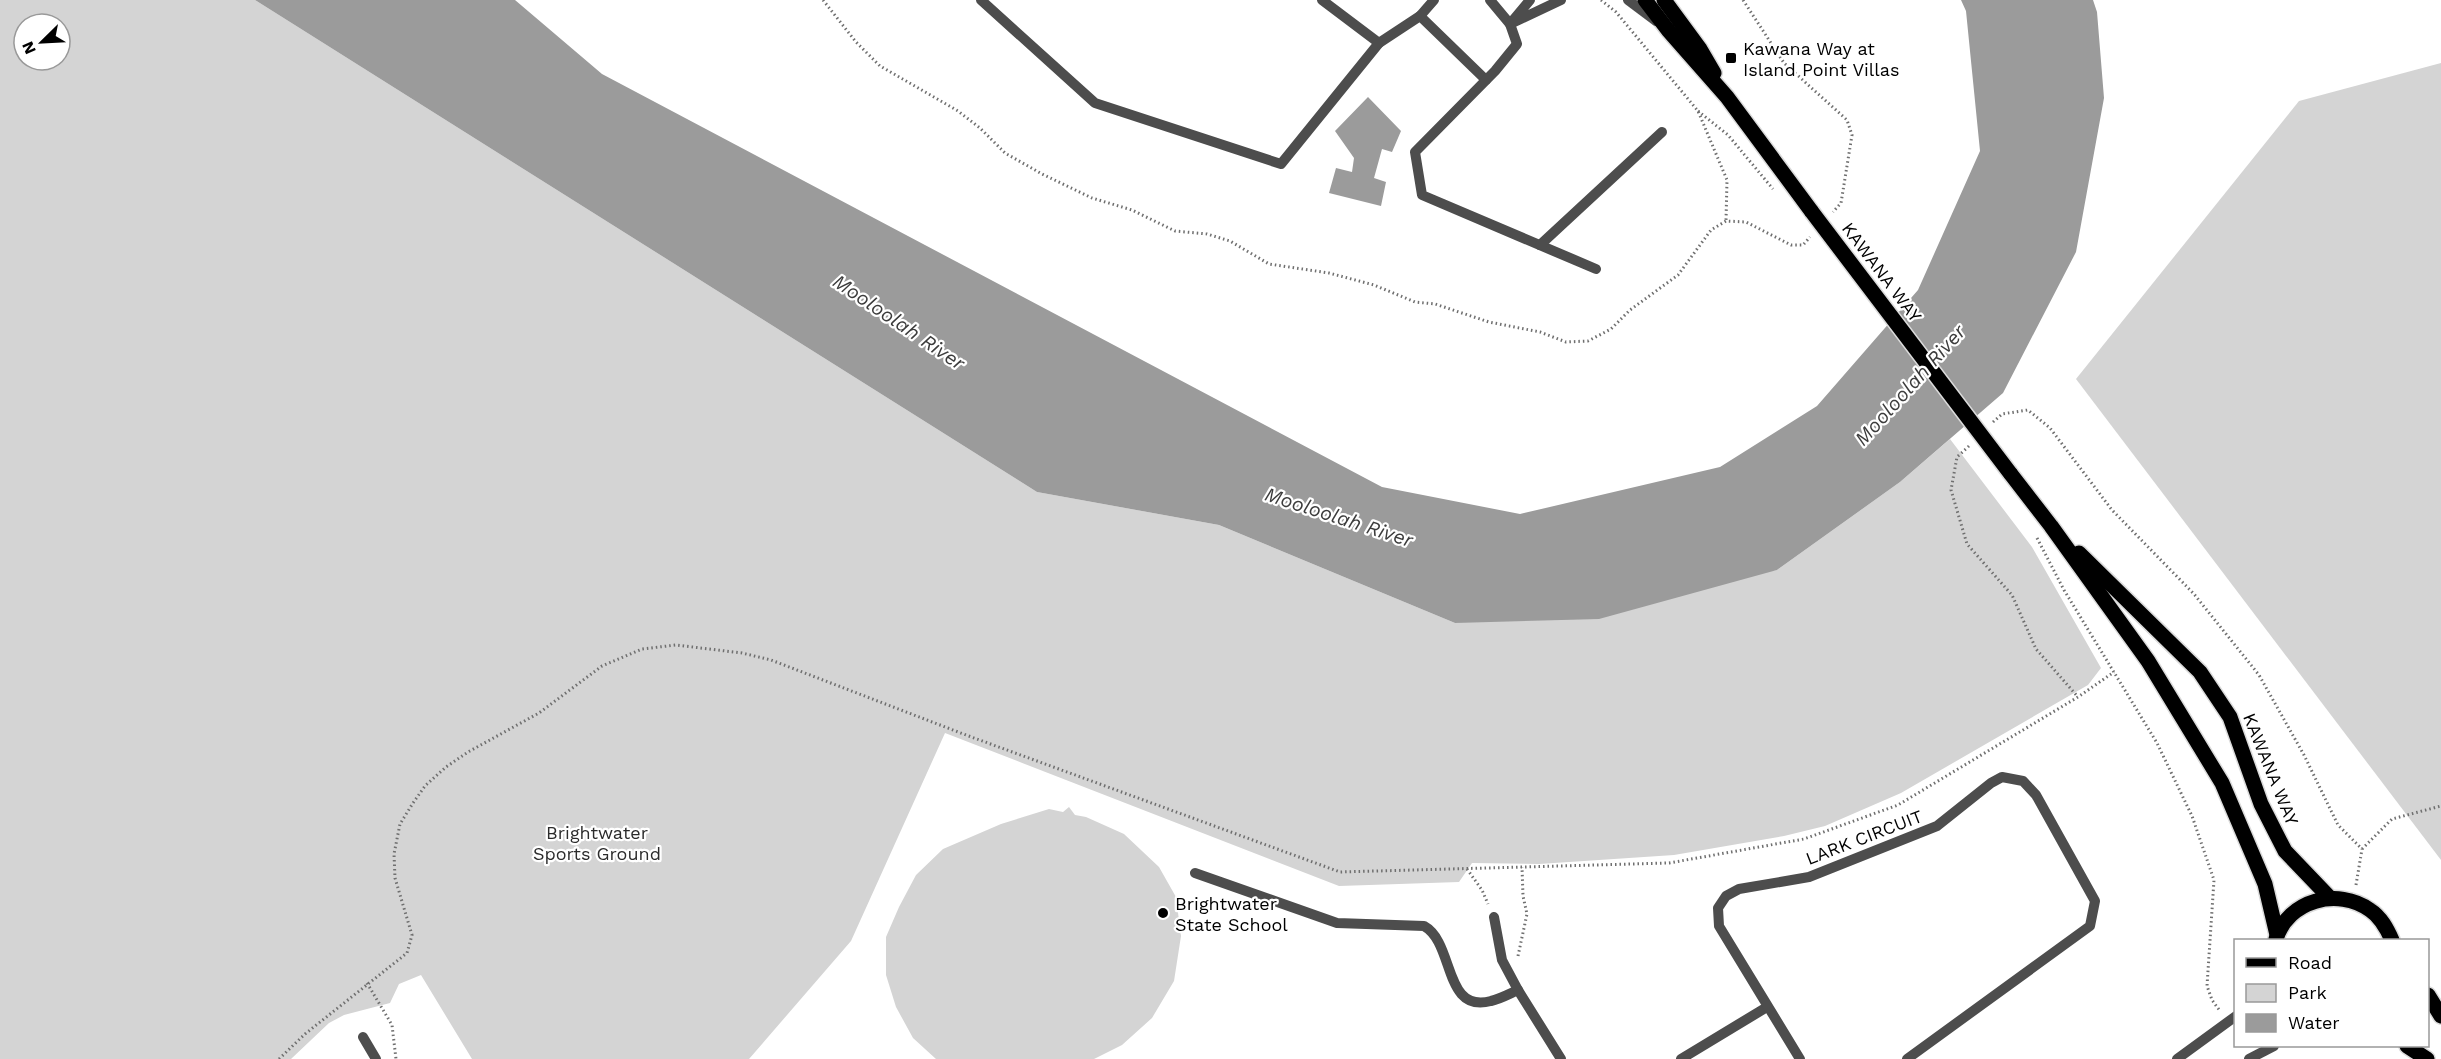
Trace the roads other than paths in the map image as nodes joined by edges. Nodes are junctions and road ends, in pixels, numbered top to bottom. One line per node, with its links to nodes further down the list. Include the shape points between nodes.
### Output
1 (981, 0): 13 (street, via 1095,103 1281,164)
2 (1322, 0): 13 (street)
3 (1434, 0): 10 (street)
4 (1490, 0): 11 (street)
5 (1530, 0): 11 (street)
6 (1561, 0): 11 (street)
7 (1628, 0): 12 (street)
8 (1645, 0): 12 (main road, KAWANA WAY)
9 (1664, 0): 15 (main road, KAWANA WAY, via 1701,49)
10 (1420, 16): 13 (street); 14 (street)
11 (1510, 24): 14 (street, via 1517,44)
12 (1668, 30): 15 (main road, KAWANA WAY)
13 (1379, 43)
14 (1486, 80): 17 (street, via 1415,152 1422,195)
15 (1727, 97): 19 (main road, KAWANA WAY, bridge)
16 (1662, 132): 17 (street)
17 (1540, 245): 18 (street)
18 (1596, 269)
19 (2051, 526): 21 (main road, KAWANA WAY, via 2200,672 2230,717 2261,804 2286,851); 23 (main road, KAWANA WAY, via 2148,661 2222,783 2265,884)
20 (1195, 873): 25 (street, via 1337,923 1424,926 1439,940 1455,987 1463,998 1475,1003 1492,1001)
21 (2330, 898): 23 (main road, via 2298,909); 24 (main road, via 2353,901 2371,910)
22 (1494, 916): 25 (street, via 1502,960)
23 (2276, 938)
24 (2392, 939)
25 (1518, 990): 34 (street)
26 (2429, 998): 28 (main road)
27 (1767, 1007): 35 (street); 36 (street, LARK CIRCUIT); 37 (street, LARK CIRCUIT, via 1719,926 1718,908 1726,896 1739,889 1809,877 1937,826 2002,777 2023,781 2036,795 2095,901 2090,926)
28 (2441, 1016)
29 (2232, 1019): 38 (street)
30 (363, 1037): 33 (street)
31 (2272, 1047): 39 (street)
32 (2409, 1047): 40 (main road)
33 (376, 1059)
34 (1561, 1059)
35 (1682, 1059)
36 (1800, 1059)
37 (1907, 1059)
38 (2177, 1059)
39 (2249, 1059)
40 (2427, 1059)

